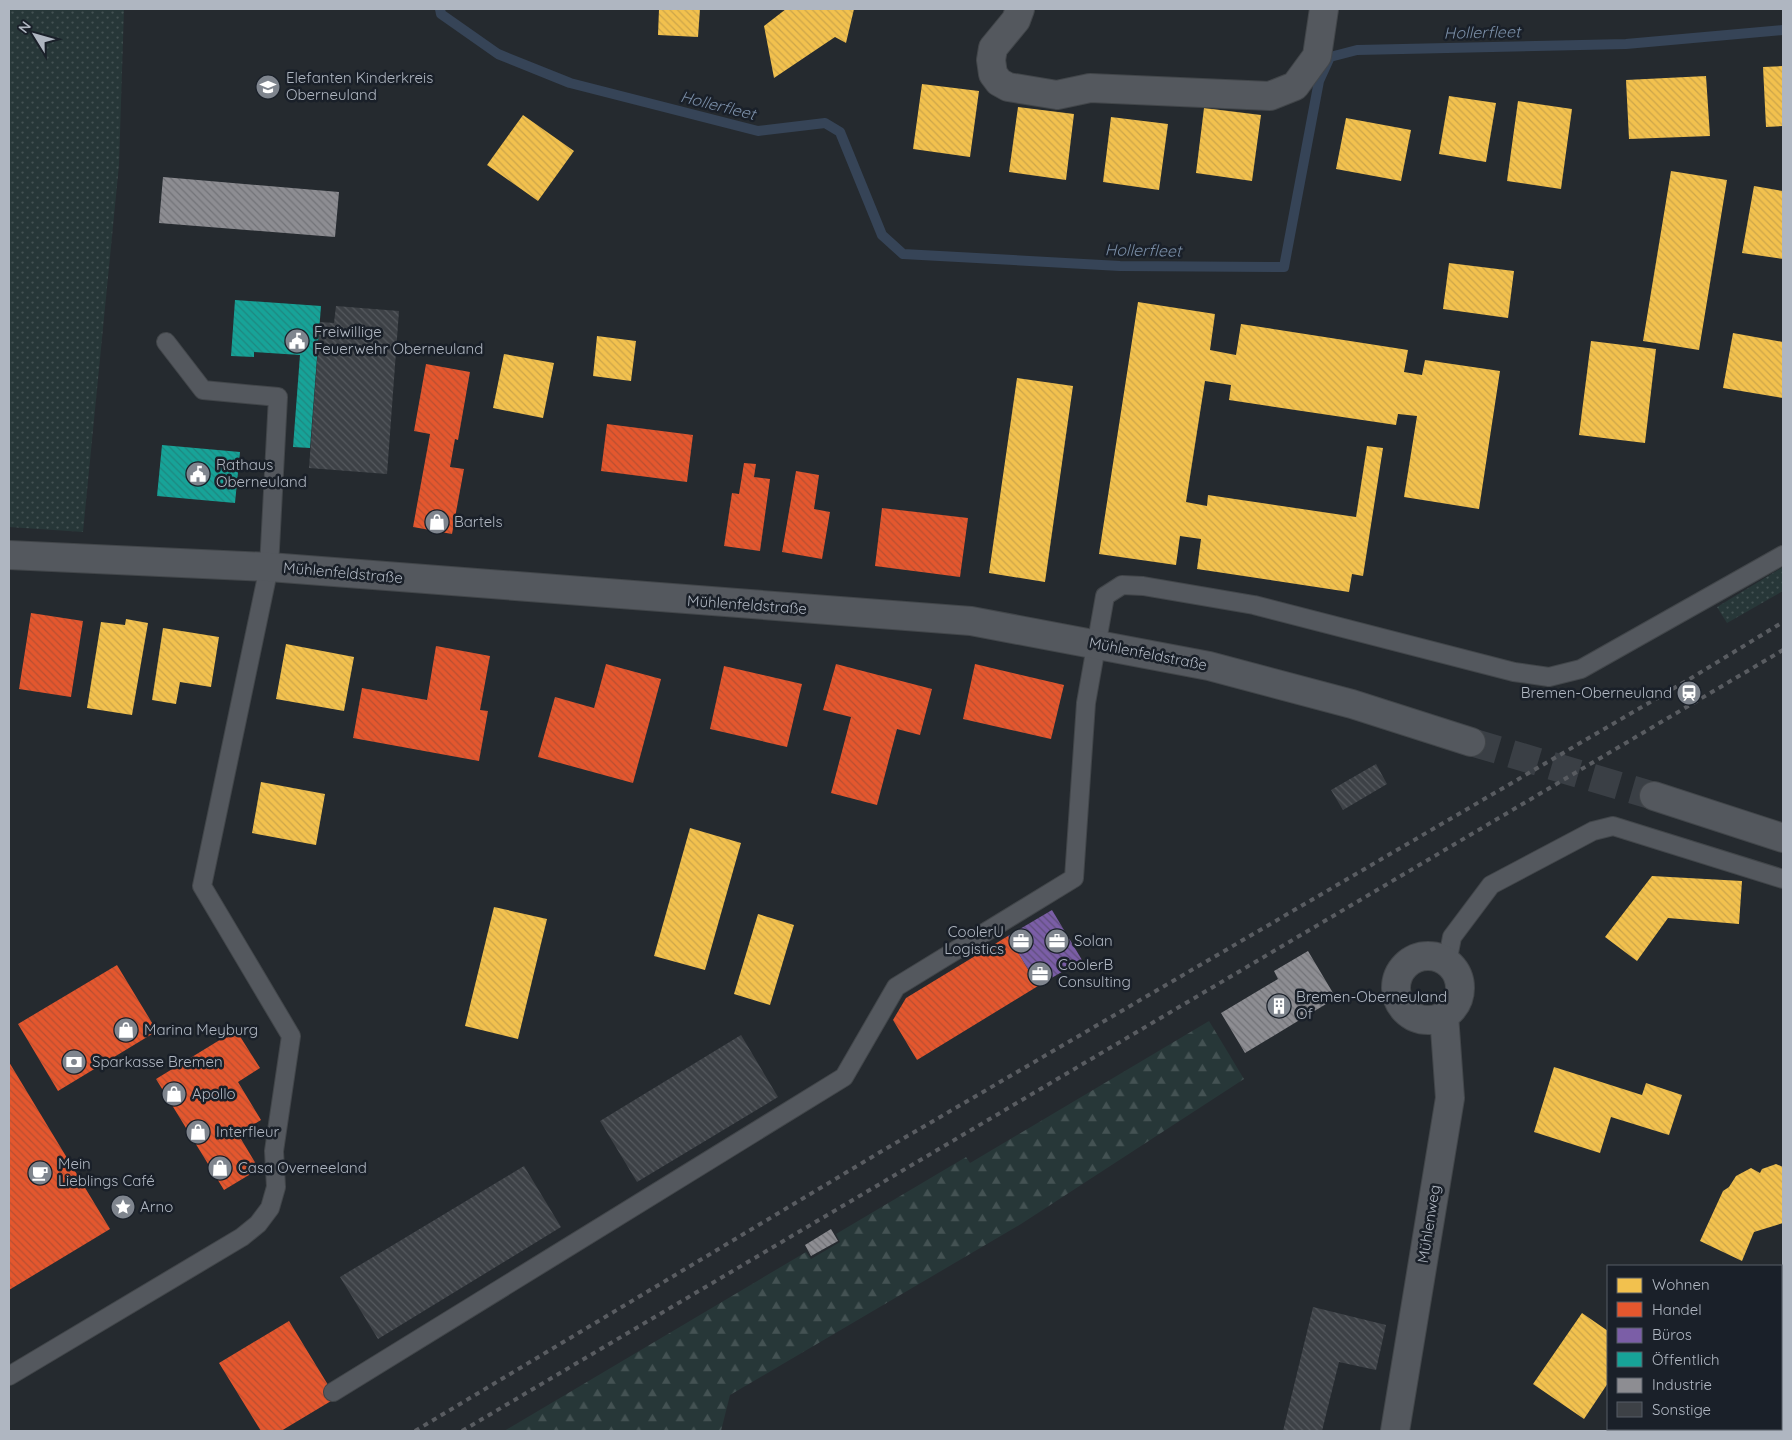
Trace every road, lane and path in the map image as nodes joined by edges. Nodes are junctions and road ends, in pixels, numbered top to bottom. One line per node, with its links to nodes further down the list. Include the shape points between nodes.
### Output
1 (1020, 9): 2 (street, via 1016,20 993,48 991,60 993,74 1008,87 1057,95 1090,88 1270,96 1295,86 1317,56)
2 (1324, 9)
3 (166, 342): 6 (lane, via 203,390 278,397)
4 (9, 555): 6 (street, Mühlenfeldstraße)
5 (1783, 556): 7 (lane, via 1581,669 1549,677 1514,672 1254,605 1143,586 1122,585 1105,596)
6 (269, 567): 7 (street, Mühlenfeldstraße, via 971,621); 14 (lane, via 202,886 291,1036 274,1152 276,1187 270,1208 258,1224 210,1256)
7 (1096, 644): 8 (street, Mühlenfeldstraße, via 1209,666 1352,704); 15 (lane, via 1086,703 1074,878 896,987 844,1077)
8 (1471, 742)
9 (1654, 796): 10 (street)
10 (1783, 838)
11 (1783, 879): 12 (lane, via 1613,826 1593,831 1492,885 1452,937)
12 (1447, 963): 13 (street, via 1458,980 1459,990 1454,1004); 13 (street, via 1432,957 1416,958 1400,972 1396,992 1402,1006 1414,1017 1434,1020)
13 (1444, 1015): 16 (street, Mühlenweg, via 1450,1098)
14 (9, 1376)
15 (332, 1392)
16 (1395, 1431)

